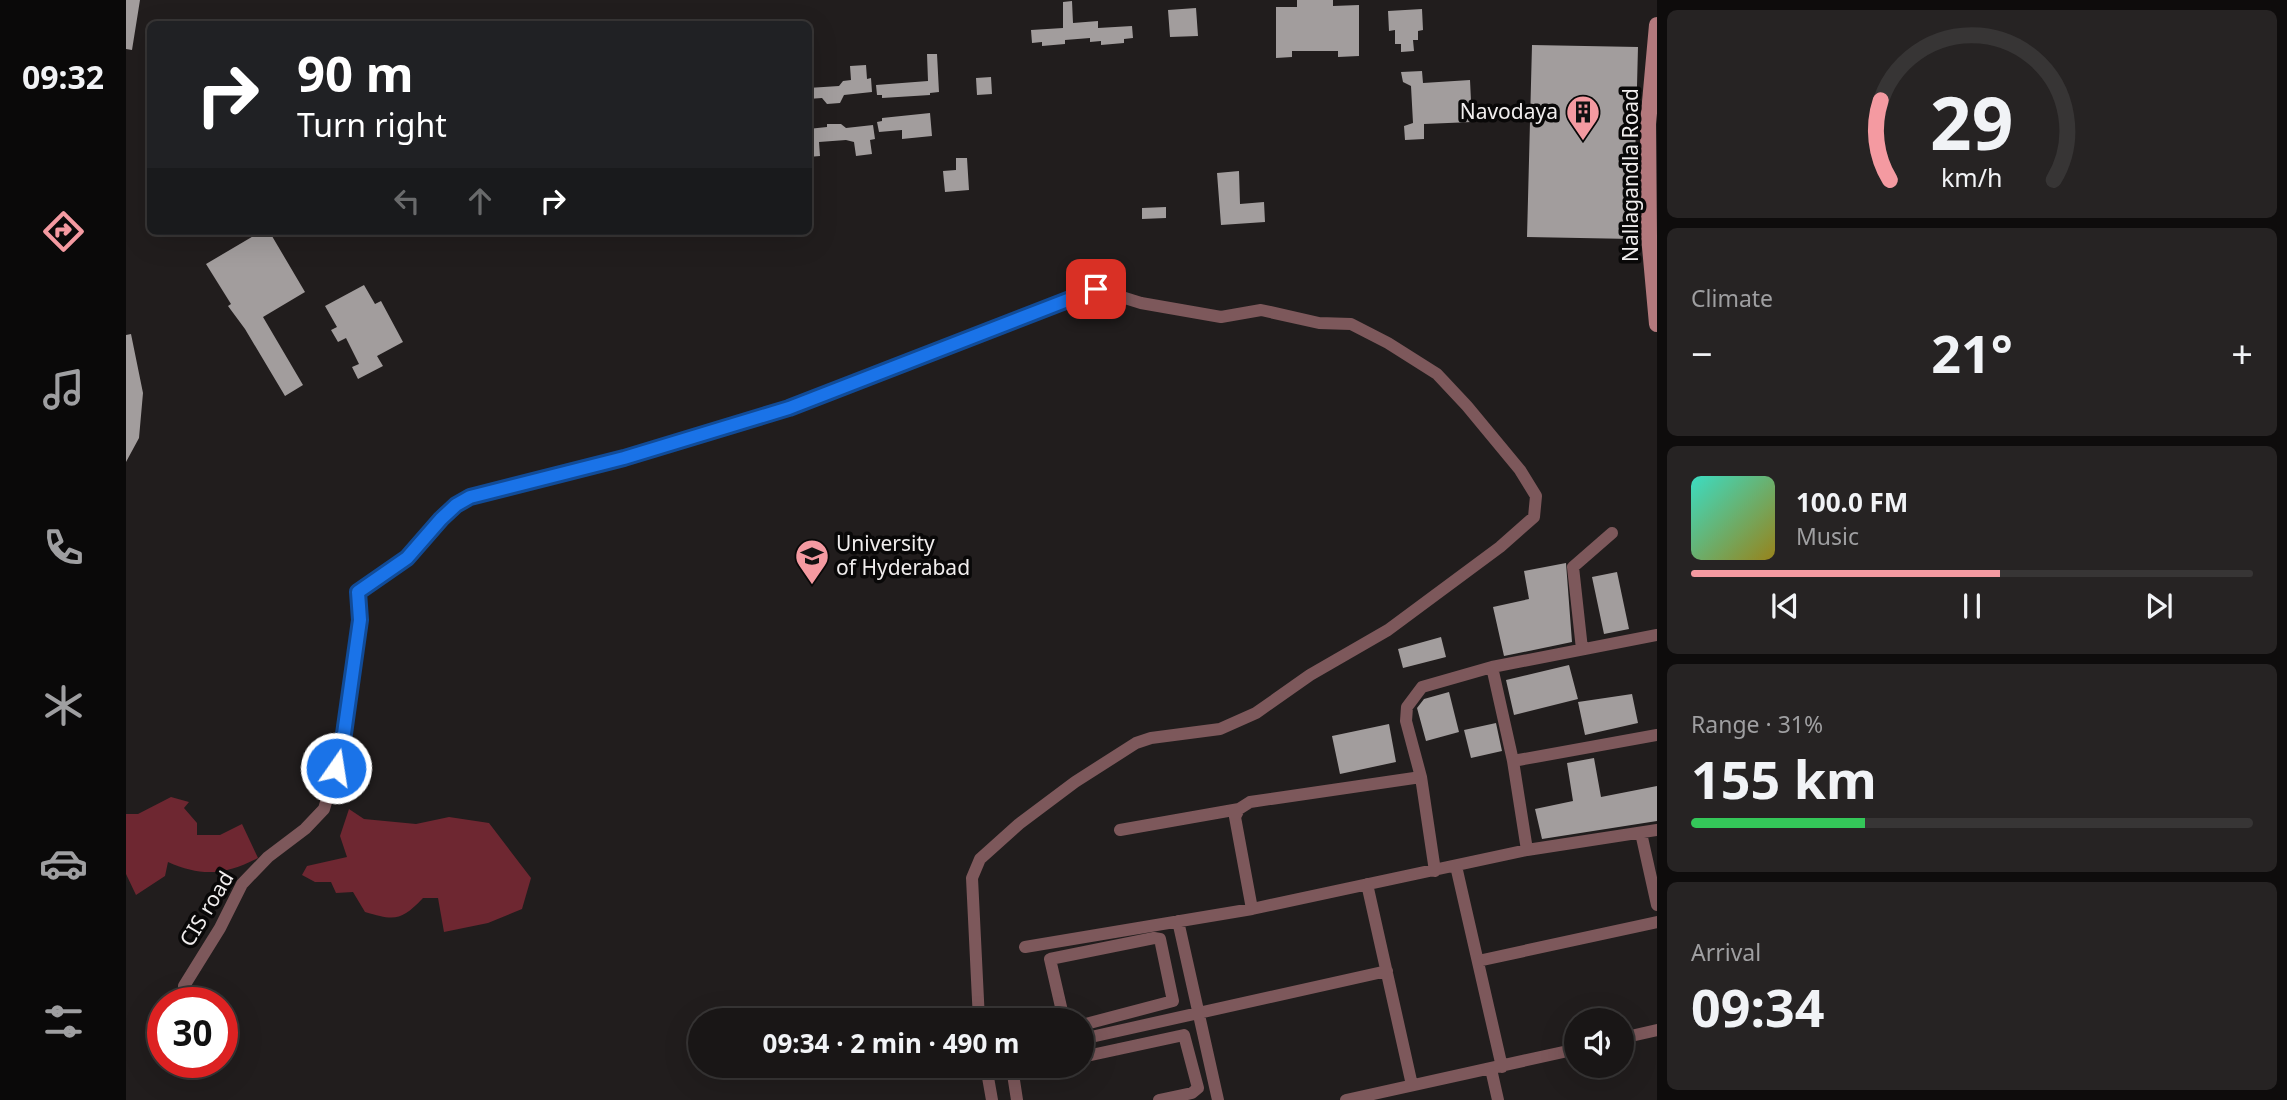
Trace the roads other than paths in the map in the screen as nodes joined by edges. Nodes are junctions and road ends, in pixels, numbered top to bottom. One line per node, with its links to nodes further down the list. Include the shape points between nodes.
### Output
1 (1657, 25): 2 (main road, Nallagandla Road, via 1648,124 1649,236)
2 (1657, 324)
3 (1612, 533): 5 (street, via 1573,567)
4 (1657, 635): 5 (street)
5 (1582, 649): 6 (street)
6 (1492, 667): 8 (street); 9 (street, via 1422,687 1413,695 1406,721)
7 (1657, 735): 8 (street)
8 (1513, 761): 14 (street)
9 (1421, 777): 10 (street, via 1250,802); 16 (street)
10 (1239, 809): 12 (street); 19 (street, via 1235,817)
11 (1657, 830): 13 (street)
12 (1120, 831)
13 (1641, 833): 14 (street); 18 (street)
14 (1527, 850): 15 (street)
15 (1456, 866): 16 (street); 23 (street)
16 (1435, 871): 17 (street)
17 (1367, 884): 19 (street); 24 (street)
18 (1657, 905)
19 (1252, 909): 20 (street)
20 (1178, 921): 22 (street); 28 (street)
21 (1657, 922): 23 (street)
22 (1025, 947)
23 (1478, 961): 35 (street)
24 (1387, 971): 28 (street); 38 (street)
25 (184, 986): 26 (street, CIS road, via 242,884 324,809 342,748 360,620 358,592 407,558 449,512 470,497 624,458 789,408 1096,289 1141,303 1221,317 1261,310 1319,323 1351,324 1437,374 1520,470 1536,496 1534,517 1388,629 1310,675 1272,704 1220,729 1136,743 1075,782 979,859 972,878)
26 (978, 1008)
27 (1061, 1008): 29 (street, via 1049,959 1160,939 1173,1001)
28 (1199, 1014): 32 (street); 42 (street)
29 (1094, 1022)
30 (1657, 1030): 31 (street)
31 (1634, 1035)
32 (1094, 1037)
33 (1564, 1052): 35 (street)
34 (1094, 1054): 41 (street, via 1184,1035 1198,1088)
35 (1496, 1068): 38 (street); 44 (street)
36 (988, 1078): 39 (street)
37 (1014, 1078): 40 (street)
38 (1412, 1085): 43 (street)
39 (992, 1100)
40 (1017, 1100)
41 (1159, 1100)
42 (1218, 1100)
43 (1346, 1100)
44 (1498, 1100)

